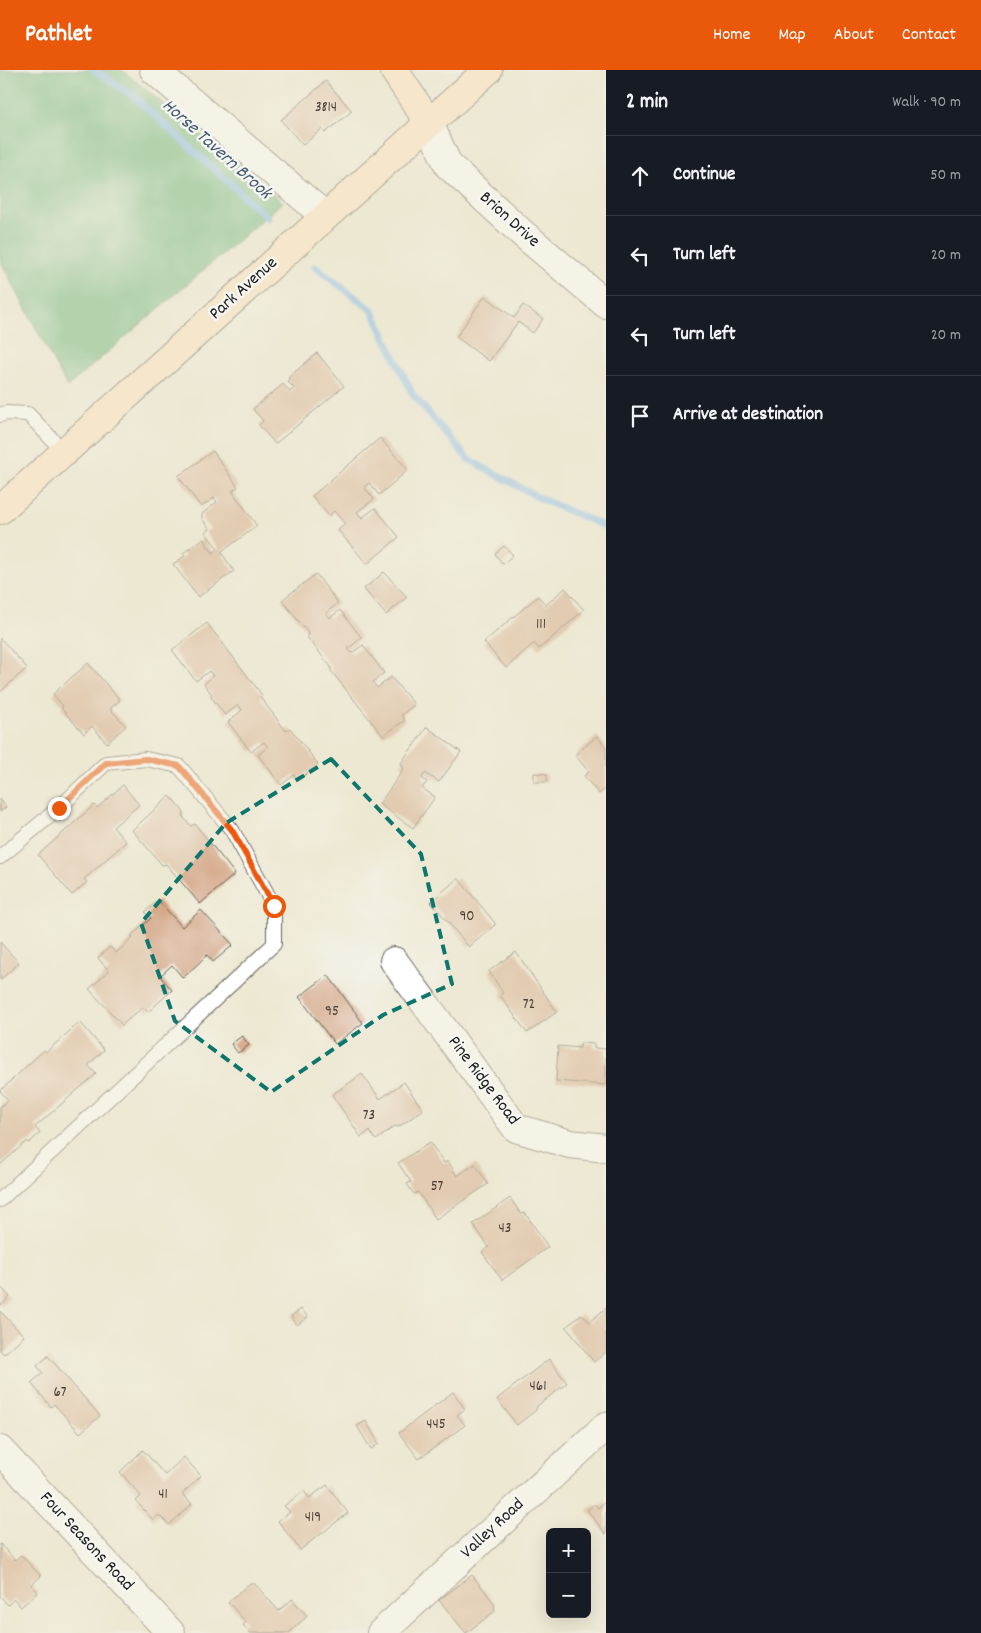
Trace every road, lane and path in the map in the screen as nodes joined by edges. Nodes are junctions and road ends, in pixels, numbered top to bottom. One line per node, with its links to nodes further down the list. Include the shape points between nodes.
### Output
1 (154, 70): 5 (street)
2 (394, 70): 4 (main road)
3 (488, 70): 4 (main road, Park Avenue)
4 (429, 123): 5 (main road, Park Avenue); 6 (street, Brion Drive, via 448,165)
5 (325, 216): 8 (main road, Park Avenue)
6 (606, 304)
7 (0, 415): 8 (lane, via 28,414)
8 (64, 452): 9 (main road, Park Avenue)
9 (0, 510)
10 (0, 857): 13 (lane, via 106,763 146,759 179,766 232,830 274,906 274,944)
11 (394, 960): 12 (street, Pine Ridge Road, via 516,1128 570,1144)
12 (606, 1148)
13 (0, 1200)
14 (606, 1426): 17 (street, Valley Road)
15 (0, 1450): 16 (street, Four Seasons Road)
16 (171, 1633)
17 (381, 1633)

